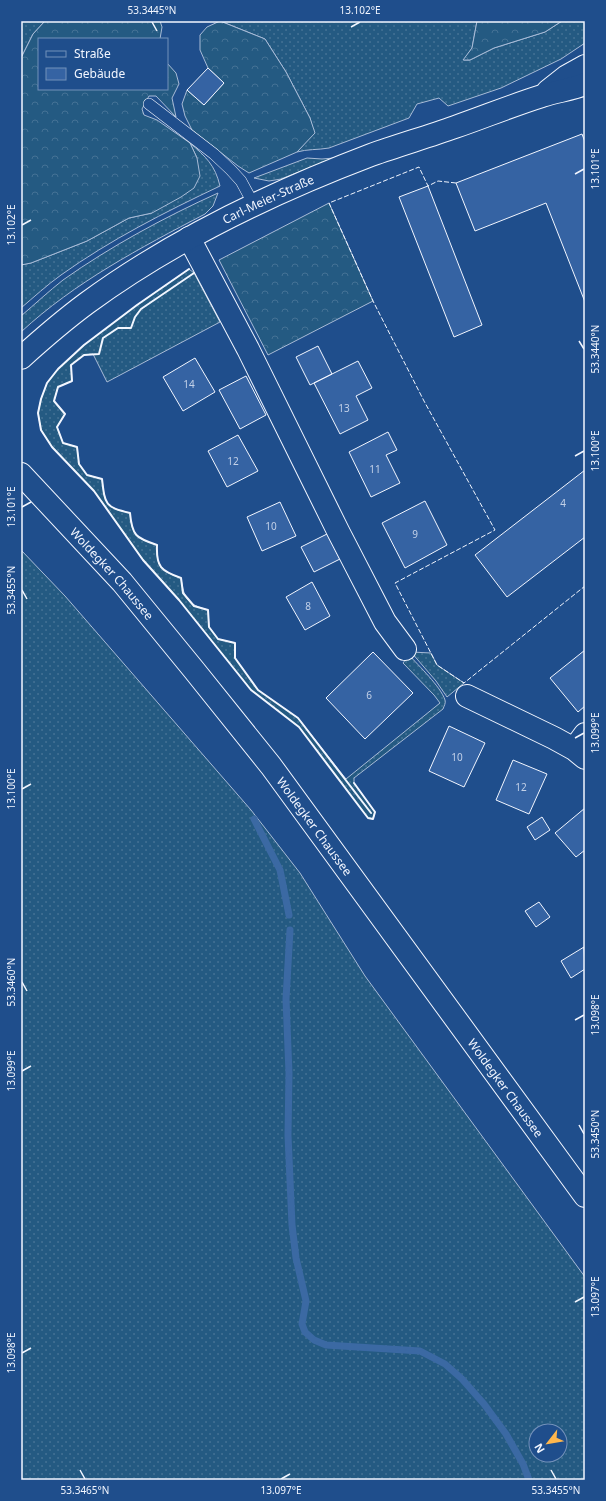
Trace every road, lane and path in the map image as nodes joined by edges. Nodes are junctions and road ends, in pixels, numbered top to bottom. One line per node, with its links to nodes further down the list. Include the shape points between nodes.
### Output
1 (585, 66): 3 (main road, Carl-Meier-Straße, via 567,76)
2 (585, 84): 3 (main road, Carl-Meier-Straße)
3 (544, 95): 5 (main road, Carl-Meier-Straße, via 372,155)
4 (149, 104): 5 (lane, via 231,170 241,181)
5 (254, 206): 6 (main road, Carl-Meier-Straße)
6 (190, 238): 7 (main road, Carl-Meier-Straße, via 133,271 87,303); 9 (main road, via 385,622)
7 (21, 358)
8 (21, 474): 12 (main road, Woldegker Chaussee, via 122,582 271,766)
9 (405, 649)
10 (467, 696): 11 (main road)
11 (581, 747)
12 (585, 1196)

